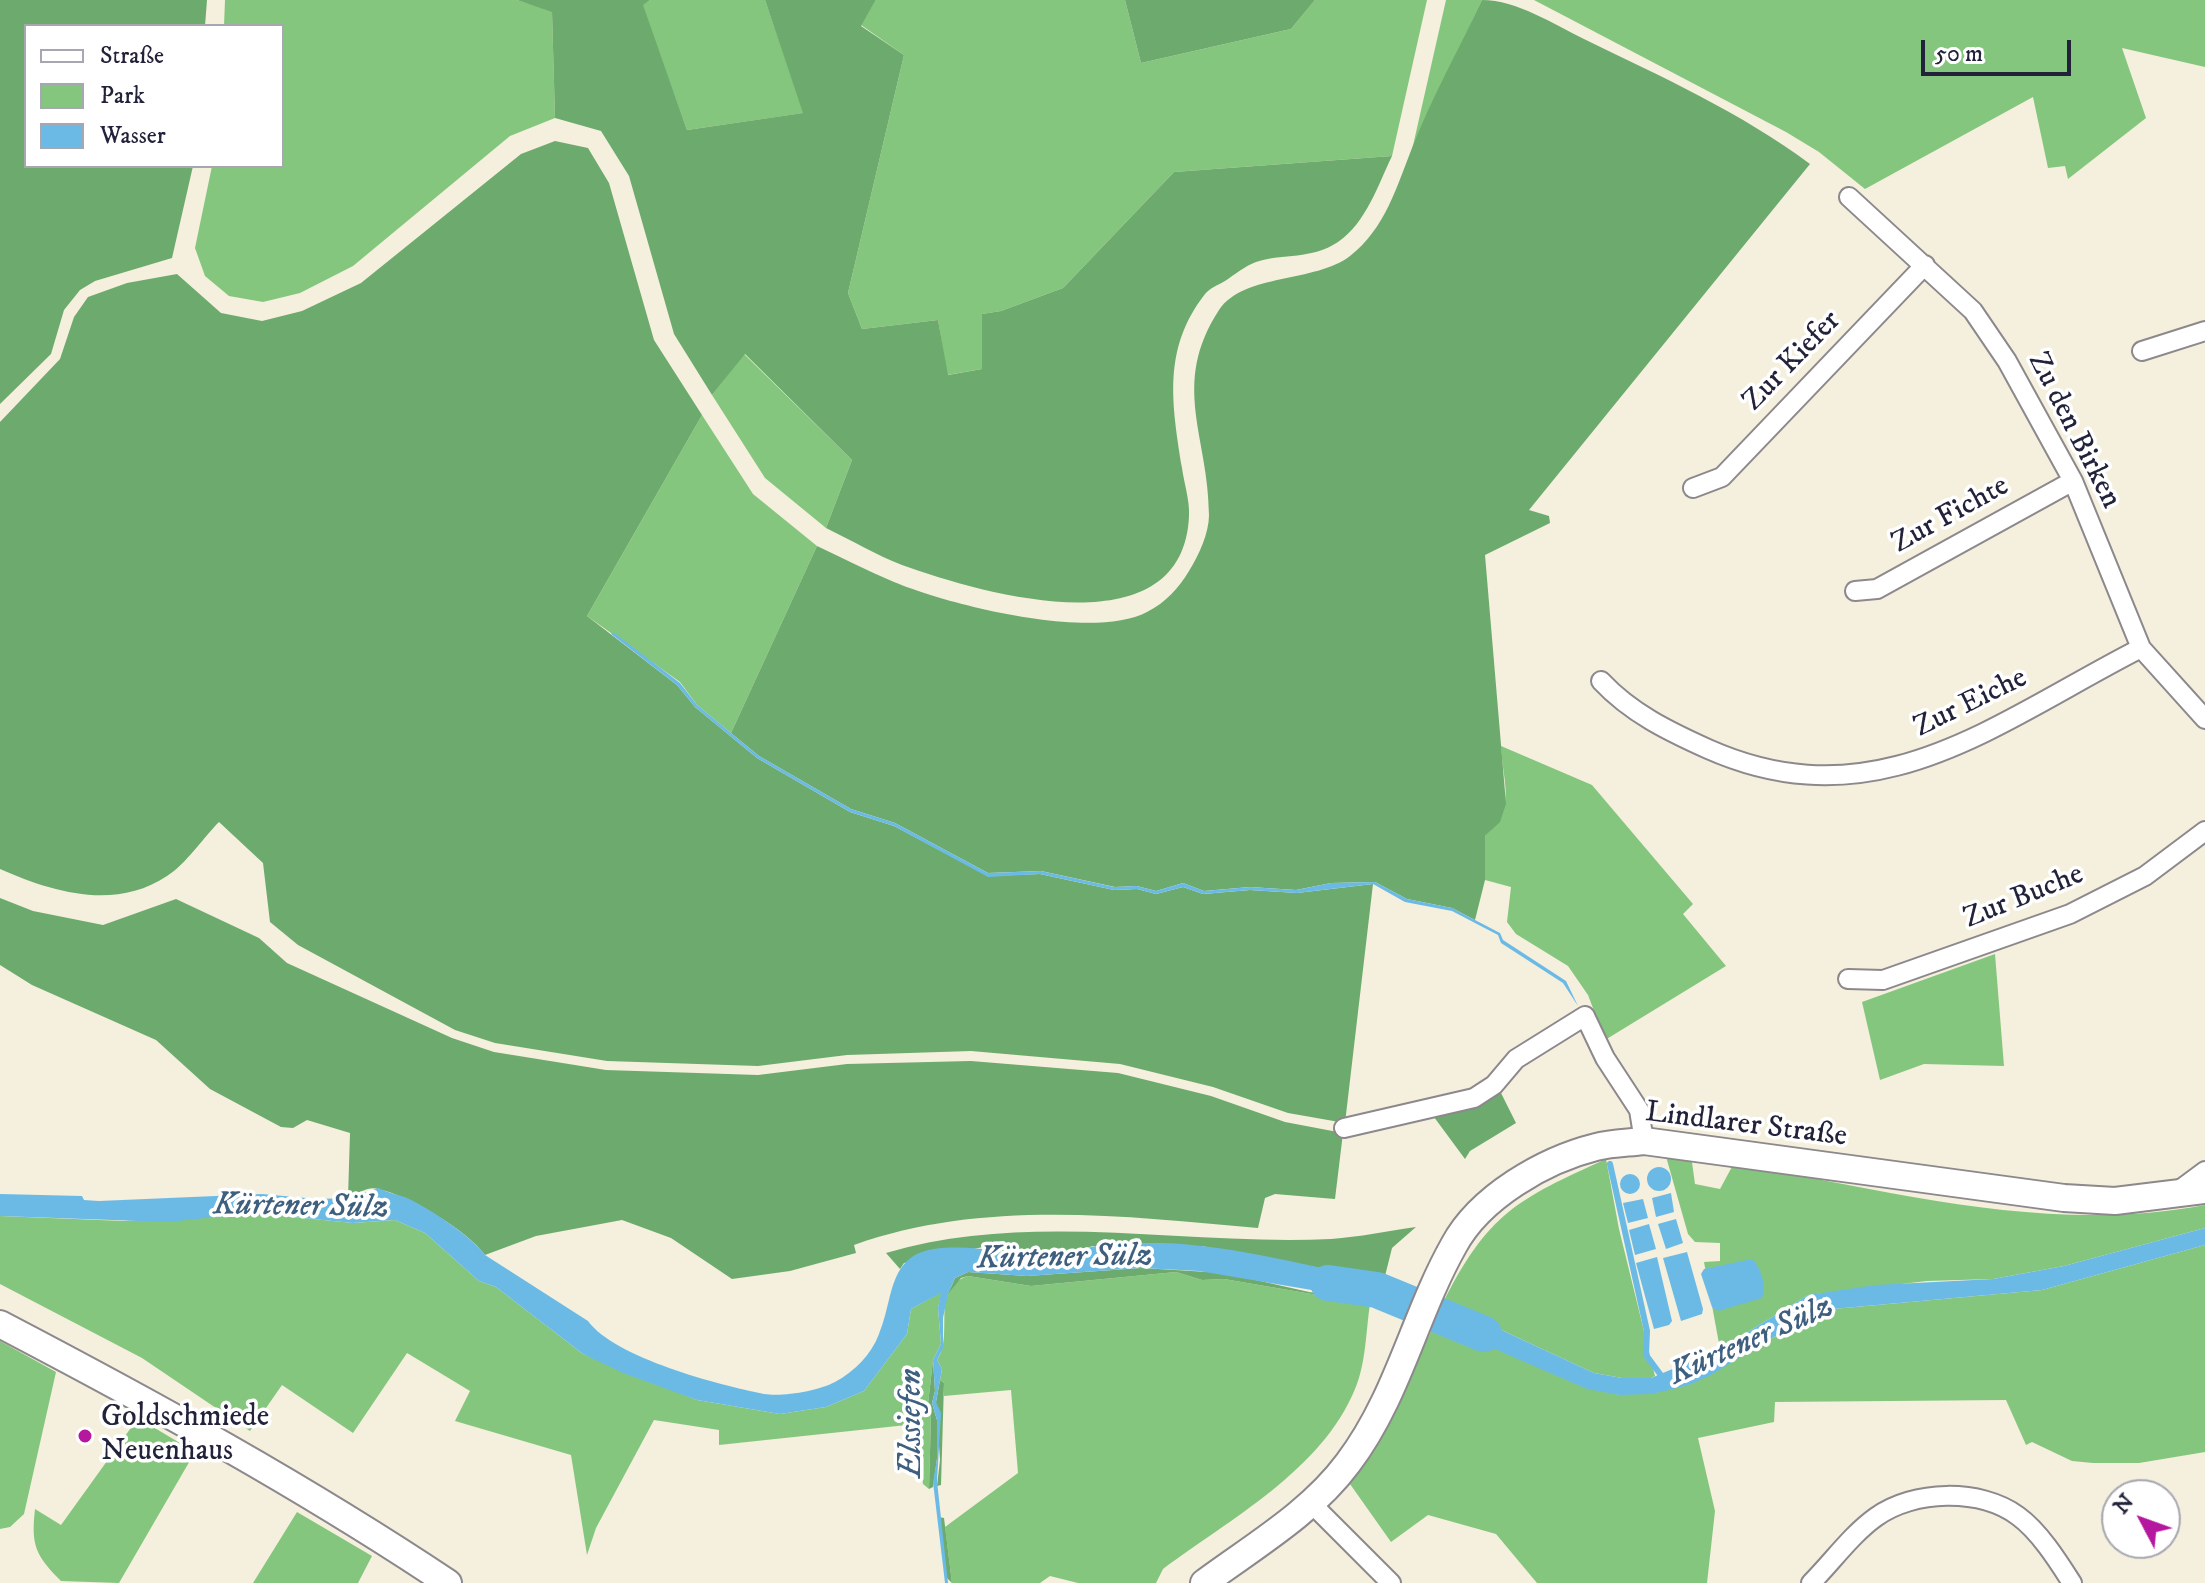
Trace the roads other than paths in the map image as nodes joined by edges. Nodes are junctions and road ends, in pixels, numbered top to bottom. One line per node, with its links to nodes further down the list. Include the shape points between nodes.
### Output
1 (1849, 197): 2 (street, Zu den Birken)
2 (1925, 265): 5 (street, Zu den Birken, via 1973,311 2022,384); 6 (street, Zur Kiefer, via 1722,477)
3 (2205, 331): 4 (street)
4 (2142, 351)
5 (2073, 481): 7 (street, Zur Fichte, via 1877,589); 8 (street, Zu den Birken)
6 (1693, 488)
7 (1855, 591)
8 (2141, 648): 9 (street, Zur Eiche, via 1995,729 1929,759 1860,775 1801,775 1741,763 1669,732 1621,702); 10 (street, Zu den Birken)
9 (1601, 681)
10 (2205, 719)
11 (2205, 831): 12 (street, Zur Buche, via 2145,876 2070,914 1883,980)
12 (1848, 979)
13 (1344, 1128): 14 (street, via 1474,1098 1494,1085 1516,1059 1585,1016 1639,1110)
14 (1644, 1141): 17 (main road, Lindlarer Straße, via 2064,1198 2115,1201); 19 (main road, Lindlarer Straße, via 1595,1147 1556,1162 1484,1205 1455,1242 1369,1433)
15 (2205, 1171): 17 (street)
16 (2205, 1190): 17 (main road, Lindlarer Straße)
17 (2171, 1195)
18 (0, 1324): 20 (main road, via 162,1408)
19 (1312, 1504): 21 (main road, Lindlarer Straße); 22 (street)
20 (448, 1583)
21 (1204, 1583)
22 (1391, 1583)
23 (1811, 1583): 24 (street, via 1875,1517 1903,1503 1933,1497 1979,1499 2017,1515)
24 (2072, 1583)

